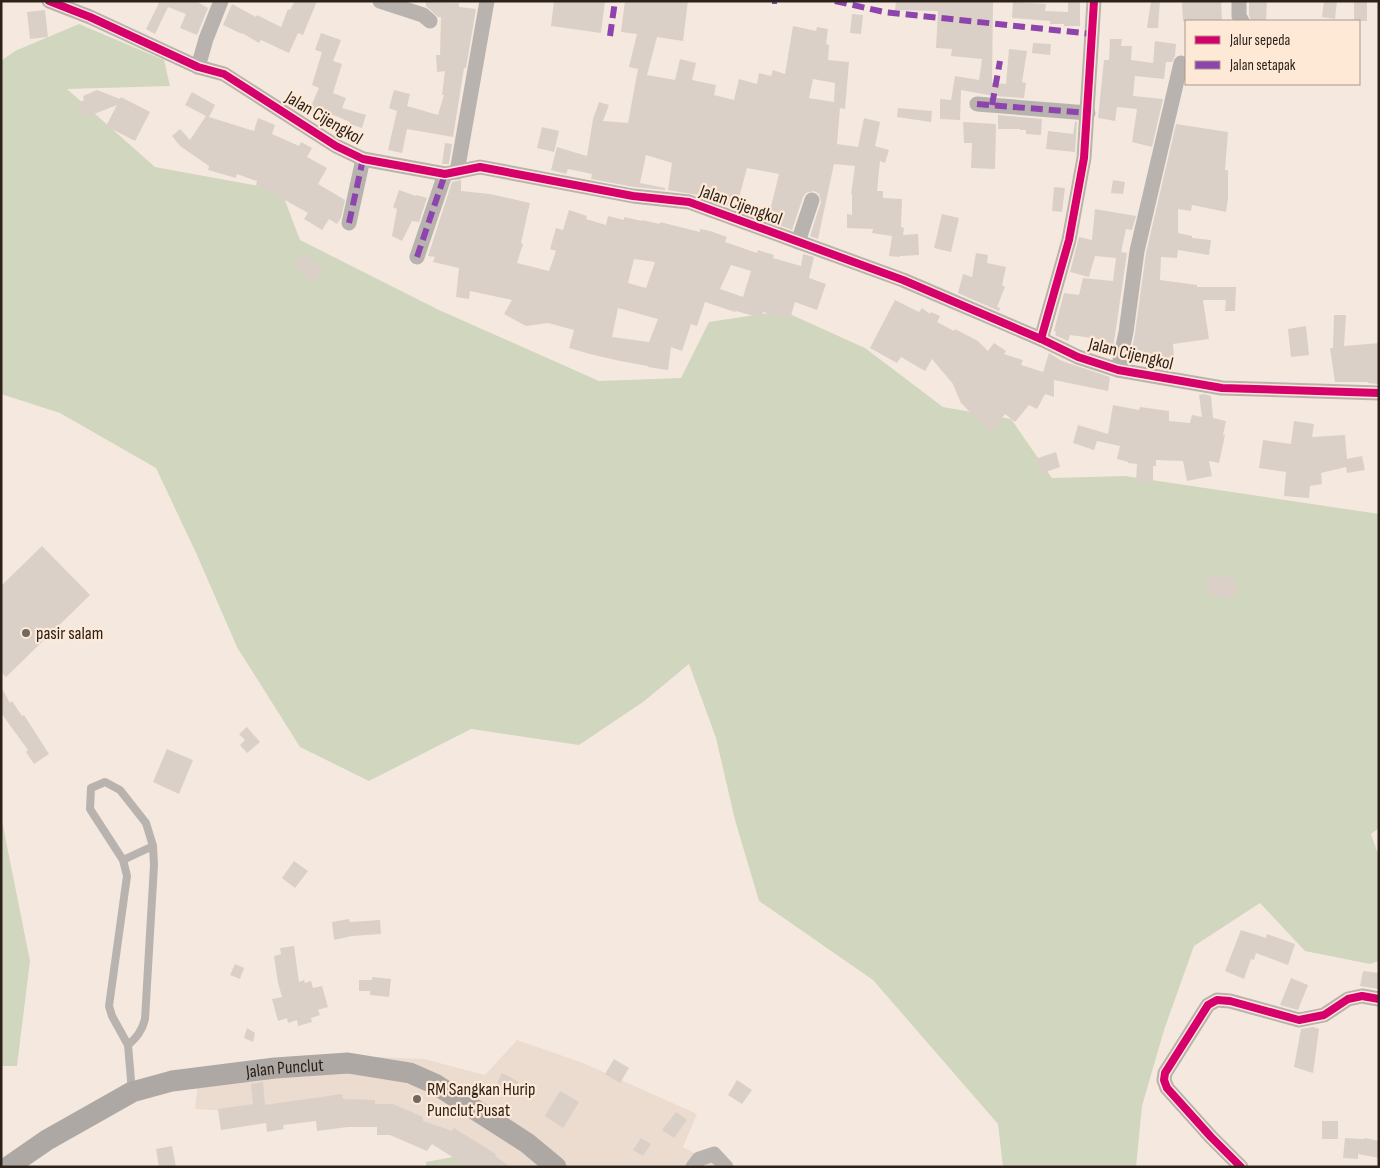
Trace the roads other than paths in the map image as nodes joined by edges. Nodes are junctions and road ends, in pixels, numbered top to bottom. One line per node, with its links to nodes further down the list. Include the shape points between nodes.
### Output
1 (49, 1): 10 (street, Jalan Cijengkol)
2 (221, 1): 10 (street)
3 (380, 1): 8 (street, via 423,15)
4 (487, 1): 14 (street)
5 (1094, 1): 12 (street)
6 (1240, 1): 7 (street)
7 (1241, 20)
8 (430, 21)
9 (1181, 63): 20 (street, via 1137,251)
10 (198, 67): 13 (street, Jalan Cijengkol, via 224,74 336,146)
11 (977, 104): 12 (street)
12 (1088, 113): 19 (street, via 1084,158 1069,240)
13 (363, 159): 14 (street, Jalan Cijengkol); 16 (street)
14 (451, 173): 17 (street, Jalan Cijengkol, via 480,168 633,196 689,202); 18 (street)
15 (812, 200): 17 (street)
16 (349, 223)
17 (798, 242): 19 (street, Jalan Cijengkol, via 903,280)
18 (417, 257)
19 (1041, 339): 20 (street, Jalan Cijengkol, via 1078,357)
20 (1118, 370): 21 (street, Jalan Cijengkol, via 1222,388)
21 (1379, 393)
22 (153, 846): 23 (lane); 23 (lane, via 146,823 120,790 104,782 91,788 90,809); 25 (lane, via 145,1019 143,1028)
23 (123, 860): 25 (lane, via 127,876 109,1006)
24 (1379, 999): 31 (street, via 1362,996 1348,999 1324,1015 1299,1020 1230,1001 1217,1000 1208,1005 1164,1080 1167,1088)
25 (128, 1045): 26 (lane)
26 (132, 1092): 27 (main road, Jalan Punclut, via 47,1140); 28 (main road, Jalan Punclut, via 172,1082 275,1068 348,1063 410,1073 435,1084 527,1143)
27 (8, 1167)
28 (556, 1167)
29 (693, 1167): 30 (street, via 699,1159 714,1154)
30 (726, 1167)
31 (1241, 1167)

